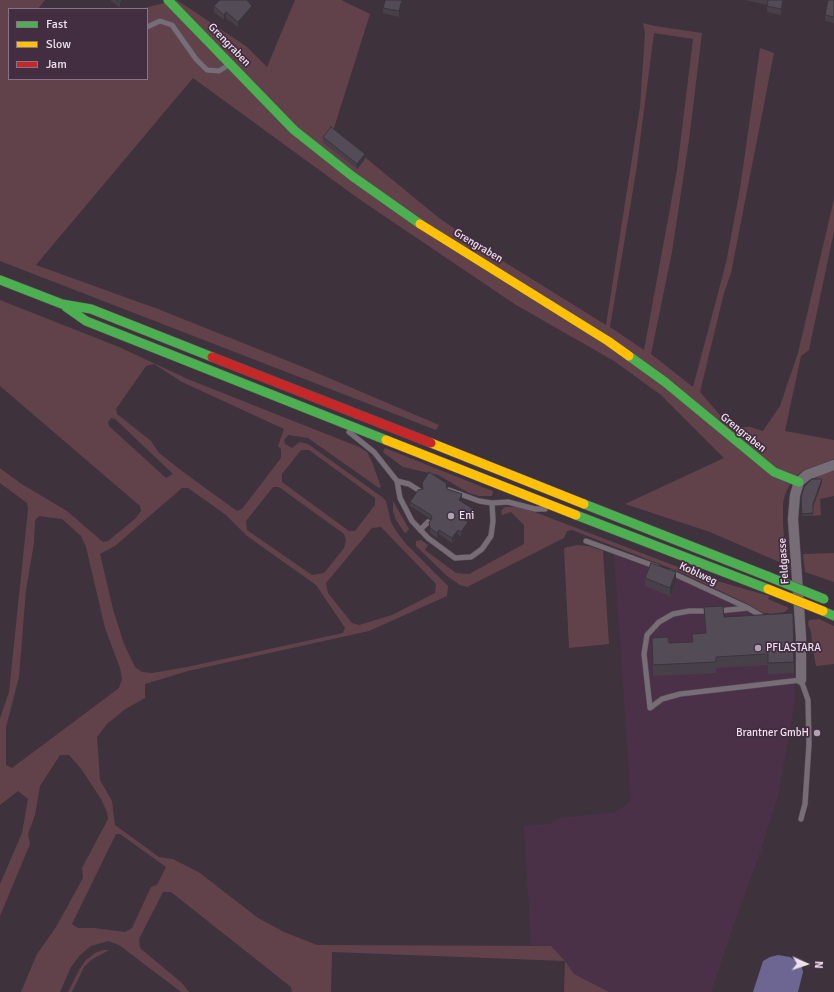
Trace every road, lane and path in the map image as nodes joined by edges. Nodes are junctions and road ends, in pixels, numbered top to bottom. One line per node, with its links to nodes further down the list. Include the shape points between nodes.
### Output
1 (168, 0): 3 (main road, Grengraben)
2 (148, 27): 3 (lane, via 160,21 172,25 207,70 220,71)
3 (230, 63): 9 (main road, Grengraben, via 294,130 352,176 433,233 608,341 665,382 774,472)
4 (0, 280): 5 (main road)
5 (62, 304): 6 (main road, via 86,321); 17 (main road, bridge, via 91,309)
6 (327, 417): 8 (lane, via 368,445); 13 (main road)
7 (834, 465): 9 (street, via 807,475)
8 (397, 481): 11 (lane, via 409,484); 15 (lane, via 400,498)
9 (799, 482): 21 (street, Feldgasse, via 794,495 793,519)
10 (449, 490): 12 (lane)
11 (420, 491)
12 (492, 503): 13 (lane, via 508,502 535,509); 15 (lane, via 491,536 482,549 471,557 455,558)
13 (560, 509): 19 (main road, bridge)
14 (428, 522): 15 (lane)
15 (420, 530)
16 (586, 541): 18 (lane, Koblweg, via 679,575)
17 (834, 603)
18 (748, 608): 20 (lane, Koblweg, via 760,616); 21 (lane, via 689,611 673,614 659,622 647,635 644,654 650,708 662,699 680,694)
19 (834, 616)
20 (771, 619)
21 (801, 680): 22 (lane, via 808,700 809,744 805,804)
22 (801, 819)

